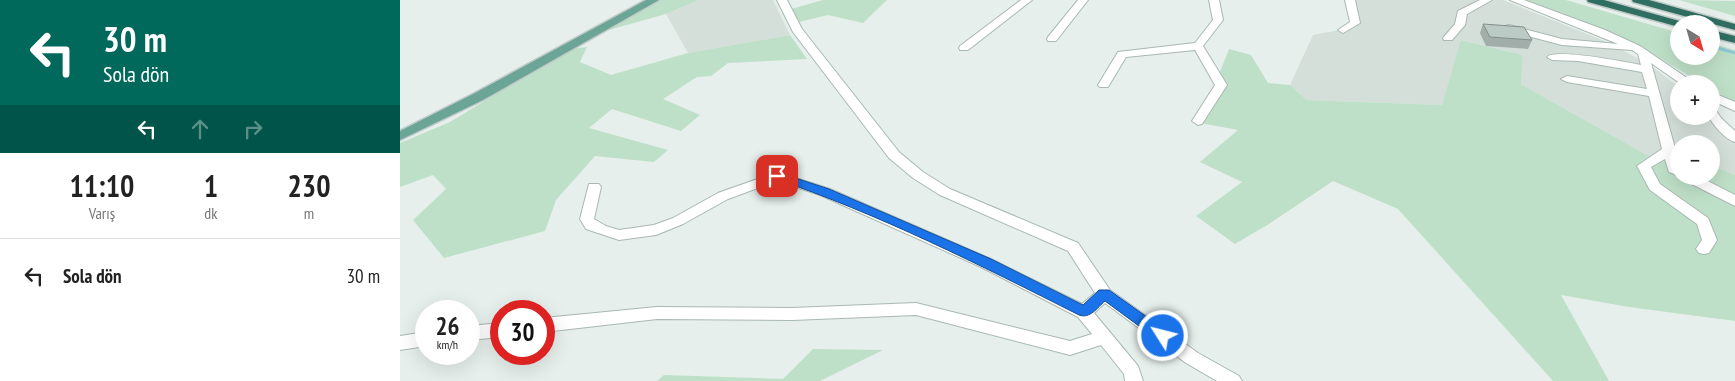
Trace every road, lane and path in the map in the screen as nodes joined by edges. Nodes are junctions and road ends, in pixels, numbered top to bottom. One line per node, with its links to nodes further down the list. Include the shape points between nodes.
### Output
1 (654, 0): 36 (main road)
2 (782, 0): 44 (street, via 797,30 894,155 945,192 1072,248)
3 (1027, 0): 22 (street)
4 (1083, 0): 19 (street)
5 (1214, 0): 21 (street, via 1218,20)
6 (1350, 0): 16 (street, via 1355,23)
7 (1487, 0): 18 (street, via 1462,13 1460,25)
8 (1515, 0): 23 (street, via 1601,32)
9 (1592, 0): 13 (highway)
10 (1637, 0): 14 (highway)
11 (1663, 0): 12 (highway)
12 (1735, 21)
13 (1670, 22)
14 (1735, 27)
15 (1498, 28): 23 (street, via 1514,28 1562,42)
16 (1343, 30)
17 (1720, 36): 20 (highway)
18 (1448, 38)
19 (1052, 39)
20 (1735, 40)
21 (1198, 46): 28 (street, via 1122,54); 33 (street, via 1221,85)
22 (964, 48)
23 (1639, 51): 25 (street); 26 (street)
24 (1552, 57): 25 (street)
25 (1646, 69): 29 (street)
26 (1676, 75)
27 (1567, 79): 29 (street)
28 (1104, 85)
29 (1652, 93): 38 (street)
30 (1720, 100): 31 (street)
31 (1735, 107)
32 (1720, 113): 35 (street)
33 (1198, 120)
34 (1720, 124): 37 (street)
35 (1735, 128)
36 (400, 136)
37 (1735, 138)
38 (1669, 150): 39 (street); 43 (street, via 1644,166 1655,188 1703,221 1710,240)
39 (1670, 154)
40 (1705, 185): 42 (street)
41 (594, 187): 45 (street, via 587,219 596,228 619,235 656,230 723,196 777,176 825,192 978,259)
42 (1735, 201)
43 (1704, 249)
44 (1104, 294): 45 (street); 51 (street, via 1192,358)
45 (1084, 312): 47 (street)
46 (555, 324): 47 (street, via 657,313 792,314 916,309 1070,348)
47 (1106, 337): 50 (street, via 1132,371)
48 (415, 341): 49 (street)
49 (400, 343)
50 (1134, 381)
51 (1233, 381)

